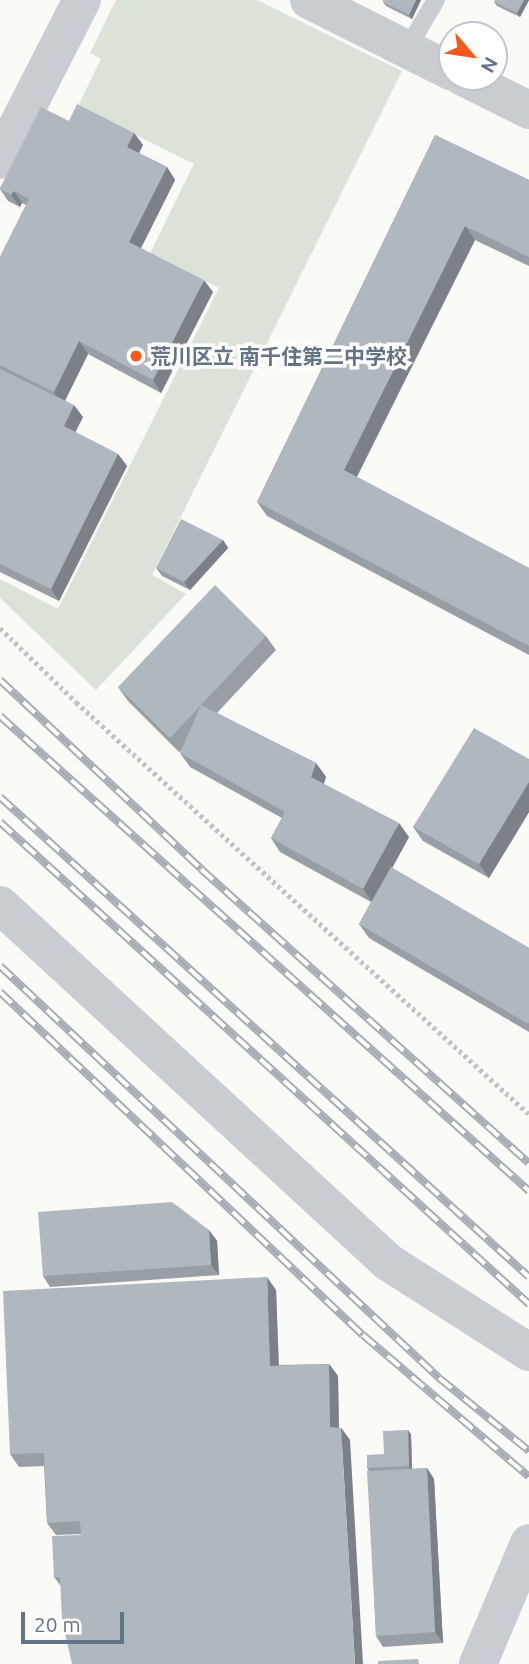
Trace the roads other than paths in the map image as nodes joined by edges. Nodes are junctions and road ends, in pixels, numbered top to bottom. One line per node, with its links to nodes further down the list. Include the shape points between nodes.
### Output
1 (82, 0): 8 (street)
2 (309, 0): 4 (street)
3 (436, 0): 4 (lane)
4 (407, 49): 5 (street)
5 (438, 65)
6 (496, 91): 7 (street)
7 (527, 104)
8 (0, 160)
9 (0, 905): 10 (street, via 388,1262)
10 (529, 1352)
11 (529, 1543): 12 (street)
12 (478, 1664)

